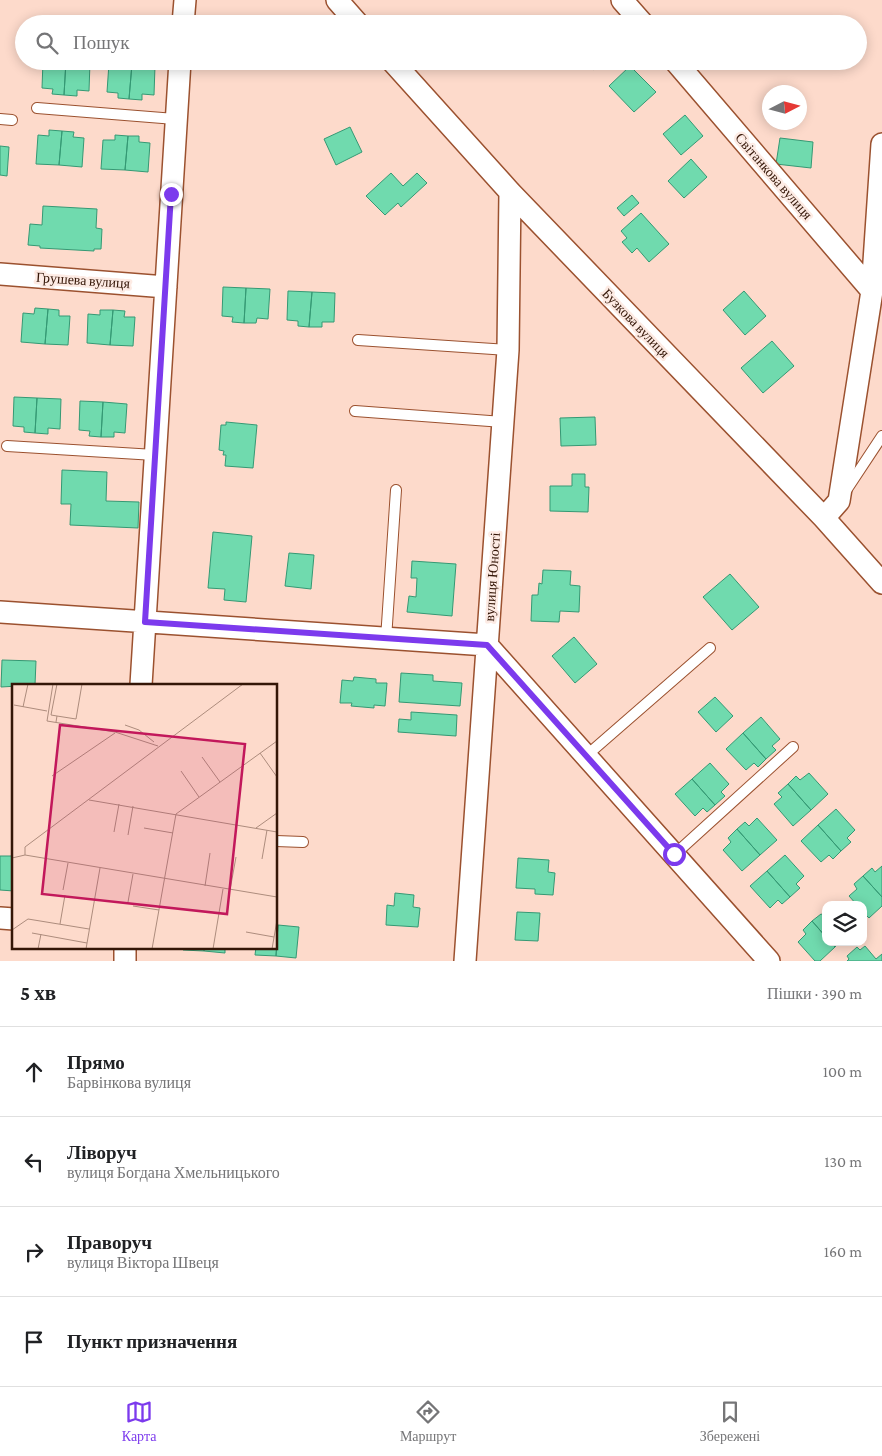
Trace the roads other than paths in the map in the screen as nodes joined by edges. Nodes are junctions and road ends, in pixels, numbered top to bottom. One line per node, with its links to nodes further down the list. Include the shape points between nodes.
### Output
1 (185, 0): 4 (street)
2 (337, 0): 5 (street)
3 (622, 0): 6 (street)
4 (184, 15)
5 (350, 15)
6 (635, 15)
7 (179, 70): 12 (street)
8 (400, 70): 15 (street, Бузкова вулиця)
9 (683, 70): 18 (street, Світанкова вулиця)
10 (37, 108): 12 (lane)
11 (0, 119): 13 (lane)
12 (175, 119): 17 (street)
13 (12, 120)
14 (882, 144): 18 (street)
15 (510, 192): 20 (street, вулиця Юності); 28 (street, Бузкова вулиця)
16 (0, 274): 17 (street, Грушева вулиця)
17 (166, 287): 25 (street)
18 (872, 291): 27 (street)
19 (358, 340): 20 (lane)
20 (508, 350): 22 (street, вулиця Юності)
21 (355, 411): 22 (lane)
22 (503, 422): 33 (street, вулиця Юності)
23 (882, 436): 27 (lane)
24 (7, 446): 25 (lane)
25 (155, 455): 31 (street)
26 (396, 490): 32 (lane)
27 (839, 501): 28 (street)
28 (824, 518): 29 (street, Бузкова вулиця)
29 (882, 583)
30 (0, 612): 31 (street)
31 (145, 622): 32 (street); 35 (street)
32 (386, 638): 33 (street)
33 (487, 645): 37 (street); 43 (street, вулиця Юності)
34 (710, 648): 37 (lane)
35 (141, 684)
36 (793, 747): 40 (lane)
37 (586, 756): 40 (street)
38 (278, 840): 39 (lane)
39 (304, 842)
40 (674, 854): 44 (street)
41 (125, 948): 42 (street)
42 (124, 961)
43 (465, 961)
44 (769, 961)

